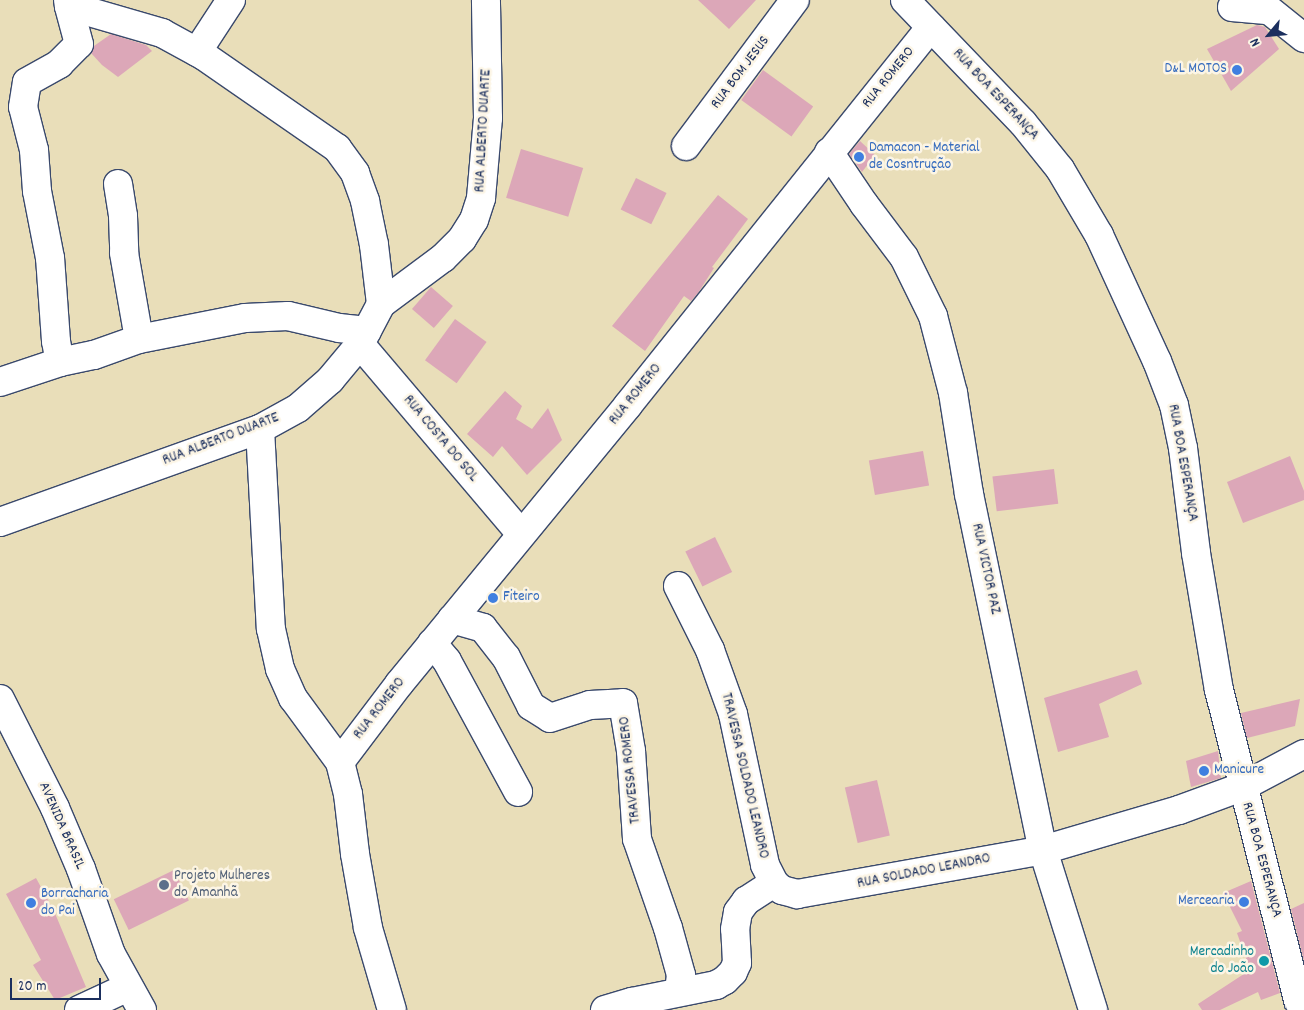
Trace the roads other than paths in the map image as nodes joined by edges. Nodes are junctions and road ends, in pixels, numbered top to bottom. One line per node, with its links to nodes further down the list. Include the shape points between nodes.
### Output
1 (231, 0): 9 (street)
2 (486, 0): 13 (street, RUA ALBERTO DUARTE, via 488,118 481,198 474,220 462,239 443,258)
3 (795, 0): 10 (street, RUA BOM JESUS)
4 (905, 0): 7 (street, RUA BOA ESPERANÇA)
5 (69, 3): 9 (street, via 162,33); 16 (street, via 79,44 59,64 27,82 23,107 34,150 34,175 50,258)
6 (1232, 7): 8 (street, via 1269,10)
7 (931, 27): 11 (street, RUA ROMERO); 27 (street, RUA BOA ESPERANÇA, via 1023,123 1060,170 1099,235 1157,362 1174,405 1183,448 1196,553 1219,690)
8 (1304, 38)
9 (197, 52): 13 (street, via 338,148 355,172 365,201 374,245)
10 (686, 146)
11 (829, 152): 20 (street, RUA ROMERO); 29 (street, RUA VICTOR PAZ, via 904,257 934,316 953,393 969,494)
12 (118, 184): 15 (street, via 124,253)
13 (380, 304): 14 (street, RUA ALBERTO DUARTE)
14 (363, 338): 15 (street, via 339,328 288,316 244,318); 18 (street, RUA ALBERTO DUARTE, via 330,380 298,408); 20 (street, RUA COSTA DO SOL)
15 (139, 339): 16 (street, via 94,355)
16 (60, 362): 17 (street)
17 (0, 382)
18 (260, 429): 19 (street, RUA ALBERTO DUARTE); 26 (street, via 271,629 280,669 293,698)
19 (0, 522)
20 (521, 534): 22 (street, RUA ROMERO)
21 (678, 586): 30 (street, TRAVESSA SOLDADO LEANDRO, via 710,650 733,714 765,865)
22 (452, 619): 23 (street, RUA ROMERO); 32 (street, TRAVESSA ROMERO, via 483,628 506,657 531,706 550,718 590,705 623,703 631,751 637,840 681,975)
23 (432, 643): 26 (street, RUA ROMERO); 28 (street, via 447,661)
24 (0, 699): 31 (street, AVENIDA BRASIL, via 55,808 111,954)
25 (1304, 754): 27 (street, RUA SOLDADO LEANDRO)
26 (340, 762): 36 (street, via 348,794 368,928)
27 (1242, 787): 29 (street, RUA SOLDADO LEANDRO, via 1179,810); 33 (street, RUA BOA ESPERANÇA)
28 (518, 792)
29 (1043, 850): 30 (street, RUA SOLDADO LEANDRO, via 797,894 782,890); 38 (street, RUA VICTOR PAZ)
30 (774, 883): 32 (street, via 746,901 738,912 735,929 737,963 733,972 716,985)
31 (128, 987): 34 (street); 35 (street, AVENIDA BRASIL)
32 (678, 992): 37 (street)
33 (1293, 1003)
34 (80, 1010)
35 (142, 1010)
36 (392, 1010)
37 (605, 1010)
38 (1093, 1010)

